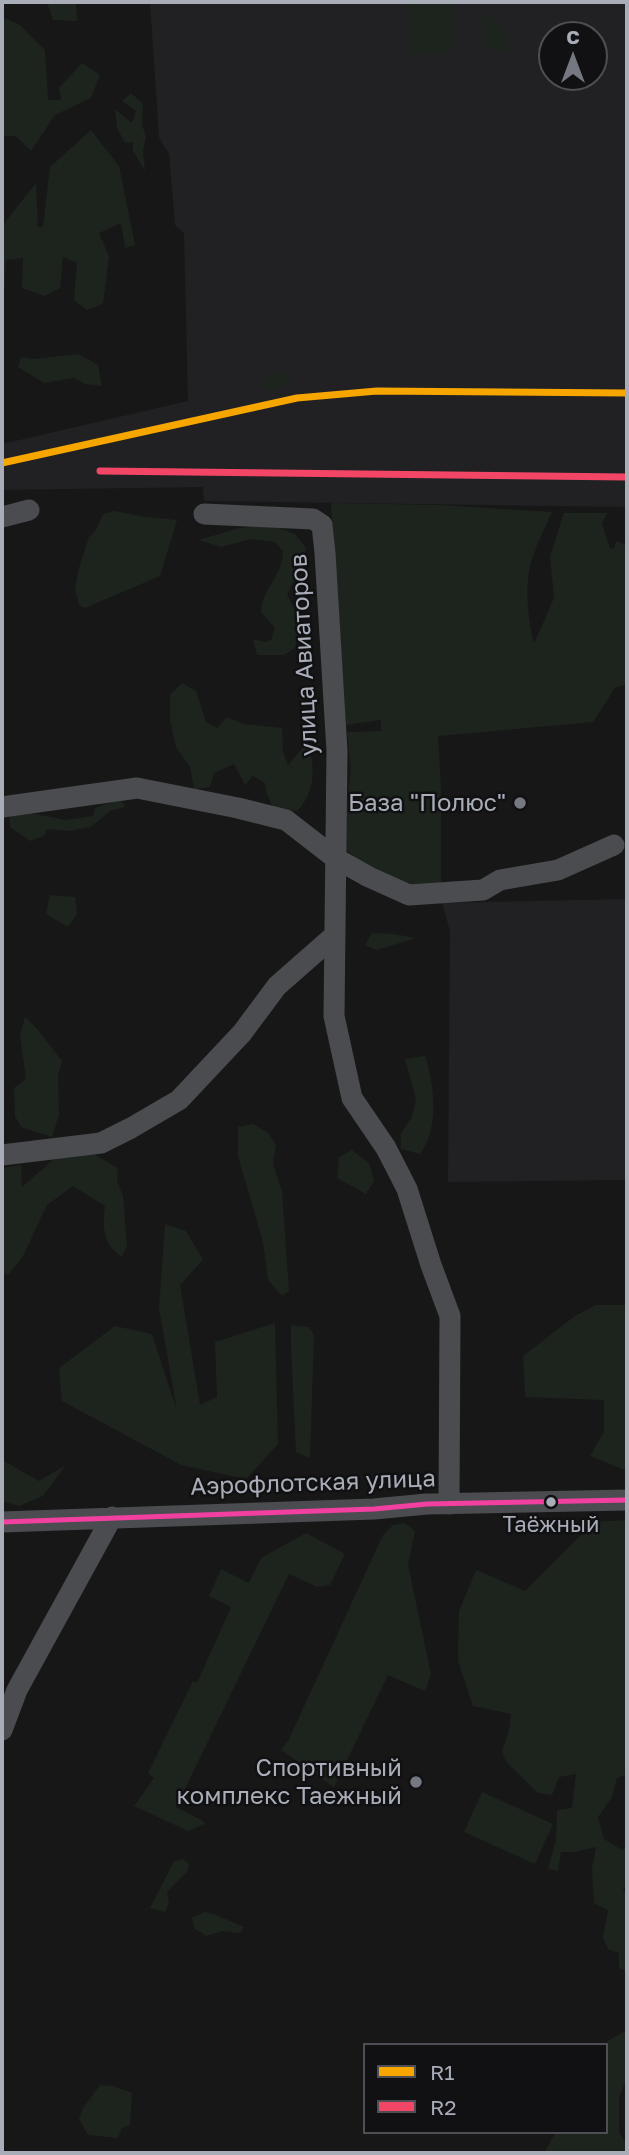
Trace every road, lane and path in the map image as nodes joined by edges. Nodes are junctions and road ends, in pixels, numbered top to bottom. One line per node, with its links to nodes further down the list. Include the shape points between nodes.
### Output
1 (29, 510): 3 (street)
2 (204, 514): 6 (street, улица Авиаторов, via 313,519 322,526 337,751)
3 (2, 517)
4 (2, 807): 6 (street, via 137,788 286,820)
5 (614, 845): 6 (street, via 558,870 500,880 482,890 409,895)
6 (335, 858): 7 (street, улица Авиаторов)
7 (335, 935): 8 (street, via 277,986 179,1100 101,1143); 10 (street, улица Авиаторов, via 334,1016 352,1098 407,1189 450,1315)
8 (2, 1155)
9 (627, 1500): 10 (street, Аэрофлотская улица)
10 (449, 1504): 11 (street, Аэрофлотская улица)
11 (112, 1517): 12 (street, Аэрофлотская улица); 13 (street, via 17,1690)
12 (2, 1522)
13 (2, 1730)

